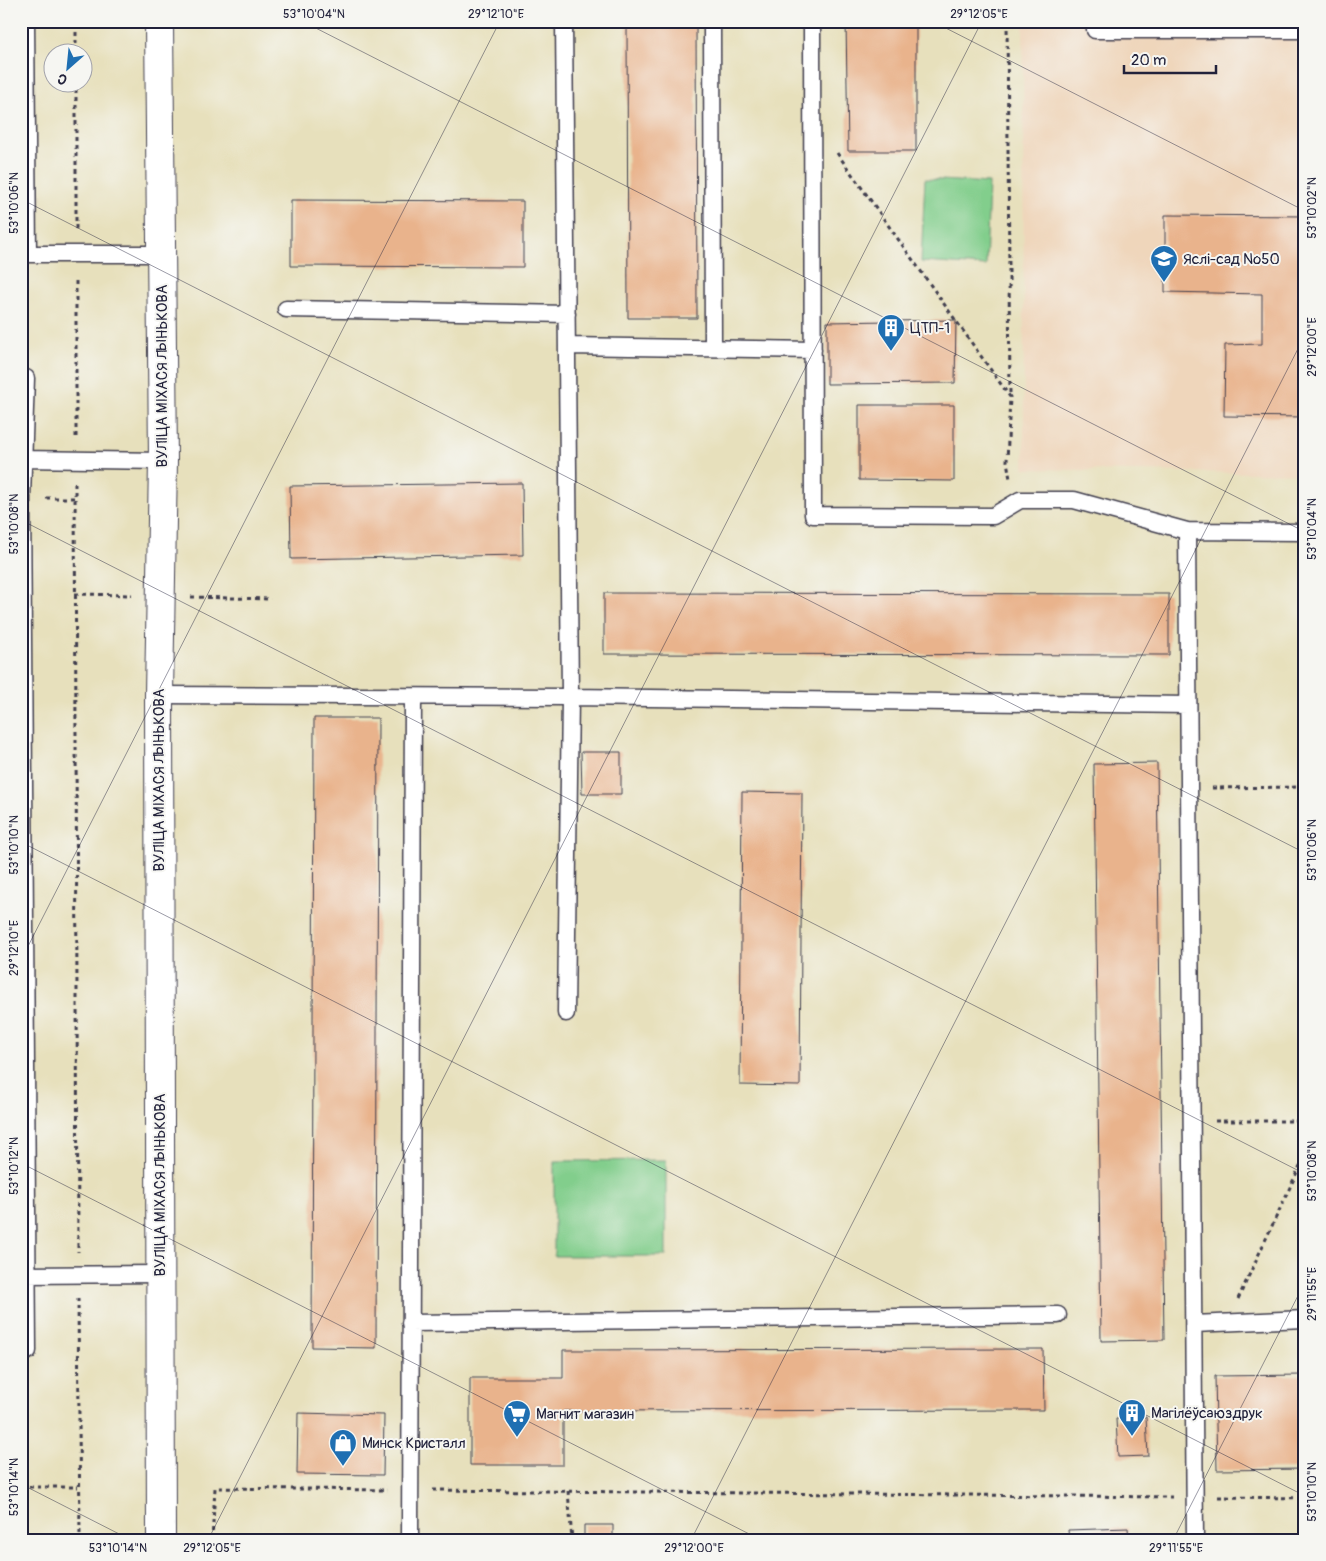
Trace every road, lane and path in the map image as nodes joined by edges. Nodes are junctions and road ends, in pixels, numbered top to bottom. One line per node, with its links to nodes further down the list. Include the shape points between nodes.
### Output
1 (26, 21): 13 (lane)
2 (76, 21): 10 (path)
3 (159, 21): 15 (street, ВУЛІЦА МІХАСЯ ЛЫНЬКОВА)
4 (564, 21): 17 (lane)
5 (712, 21): 19 (lane)
6 (812, 21): 12 (lane)
7 (1007, 21): 22 (path)
8 (1095, 21): 9 (lane, via 1095,30)
9 (1305, 30)
10 (76, 42)
11 (76, 92): 14 (path)
12 (812, 119): 20 (lane); 22 (path)
13 (25, 254): 14 (lane)
14 (76, 254): 15 (lane); 24 (path)
15 (162, 254): 25 (street, ВУЛІЦА МІХАСЯ ЛЫНЬКОВА)
16 (286, 309): 17 (lane)
17 (567, 314): 18 (lane)
18 (568, 346): 19 (lane); 31 (lane)
19 (713, 347): 20 (lane)
20 (813, 350): 26 (lane, via 813,515 993,516)
21 (21, 378): 23 (lane, via 26,378)
22 (1010, 397): 26 (path, via 1007,461 1011,481)
23 (22, 459): 24 (lane); 41 (lane)
24 (75, 460): 25 (lane); 39 (path)
25 (163, 461): 29 (street, ВУЛІЦА МІХАСЯ ЛЫНЬКОВА)
26 (1020, 500): 27 (lane, via 1074,500)
27 (1187, 531): 28 (lane); 32 (lane)
28 (1305, 532)
29 (159, 695): 30 (lane); 40 (street, ВУЛІЦА МІХАСЯ ЛЫНЬКОВА)
30 (413, 697): 31 (lane); 44 (lane)
31 (570, 697): 32 (lane); 35 (lane)
32 (1188, 705): 34 (lane)
33 (1305, 787): 34 (path)
34 (1189, 788): 36 (lane)
35 (566, 1013)
36 (1192, 1121): 37 (path); 46 (lane)
37 (1305, 1121)
38 (1305, 1155): 45 (path)
39 (78, 1274): 40 (lane); 41 (lane); 49 (path)
40 (160, 1274): 55 (street, ВУЛІЦА МІХАСЯ ЛЫНЬКОВА)
41 (24, 1275): 47 (lane, via 28,1351)
42 (1058, 1315): 44 (lane)
43 (1305, 1319): 45 (lane)
44 (410, 1323): 50 (lane)
45 (1226, 1323): 46 (lane)
46 (1194, 1324): 52 (lane)
47 (21, 1351)
48 (21, 1487): 49 (path)
49 (78, 1487): 54 (path)
50 (410, 1490): 51 (path); 56 (path, via 214,1488); 57 (lane)
51 (568, 1491): 52 (path); 58 (path)
52 (1195, 1497): 53 (path); 59 (lane)
53 (1305, 1498)
54 (80, 1540)
55 (161, 1540)
56 (212, 1540)
57 (410, 1540)
58 (572, 1540)
59 (1195, 1540)

